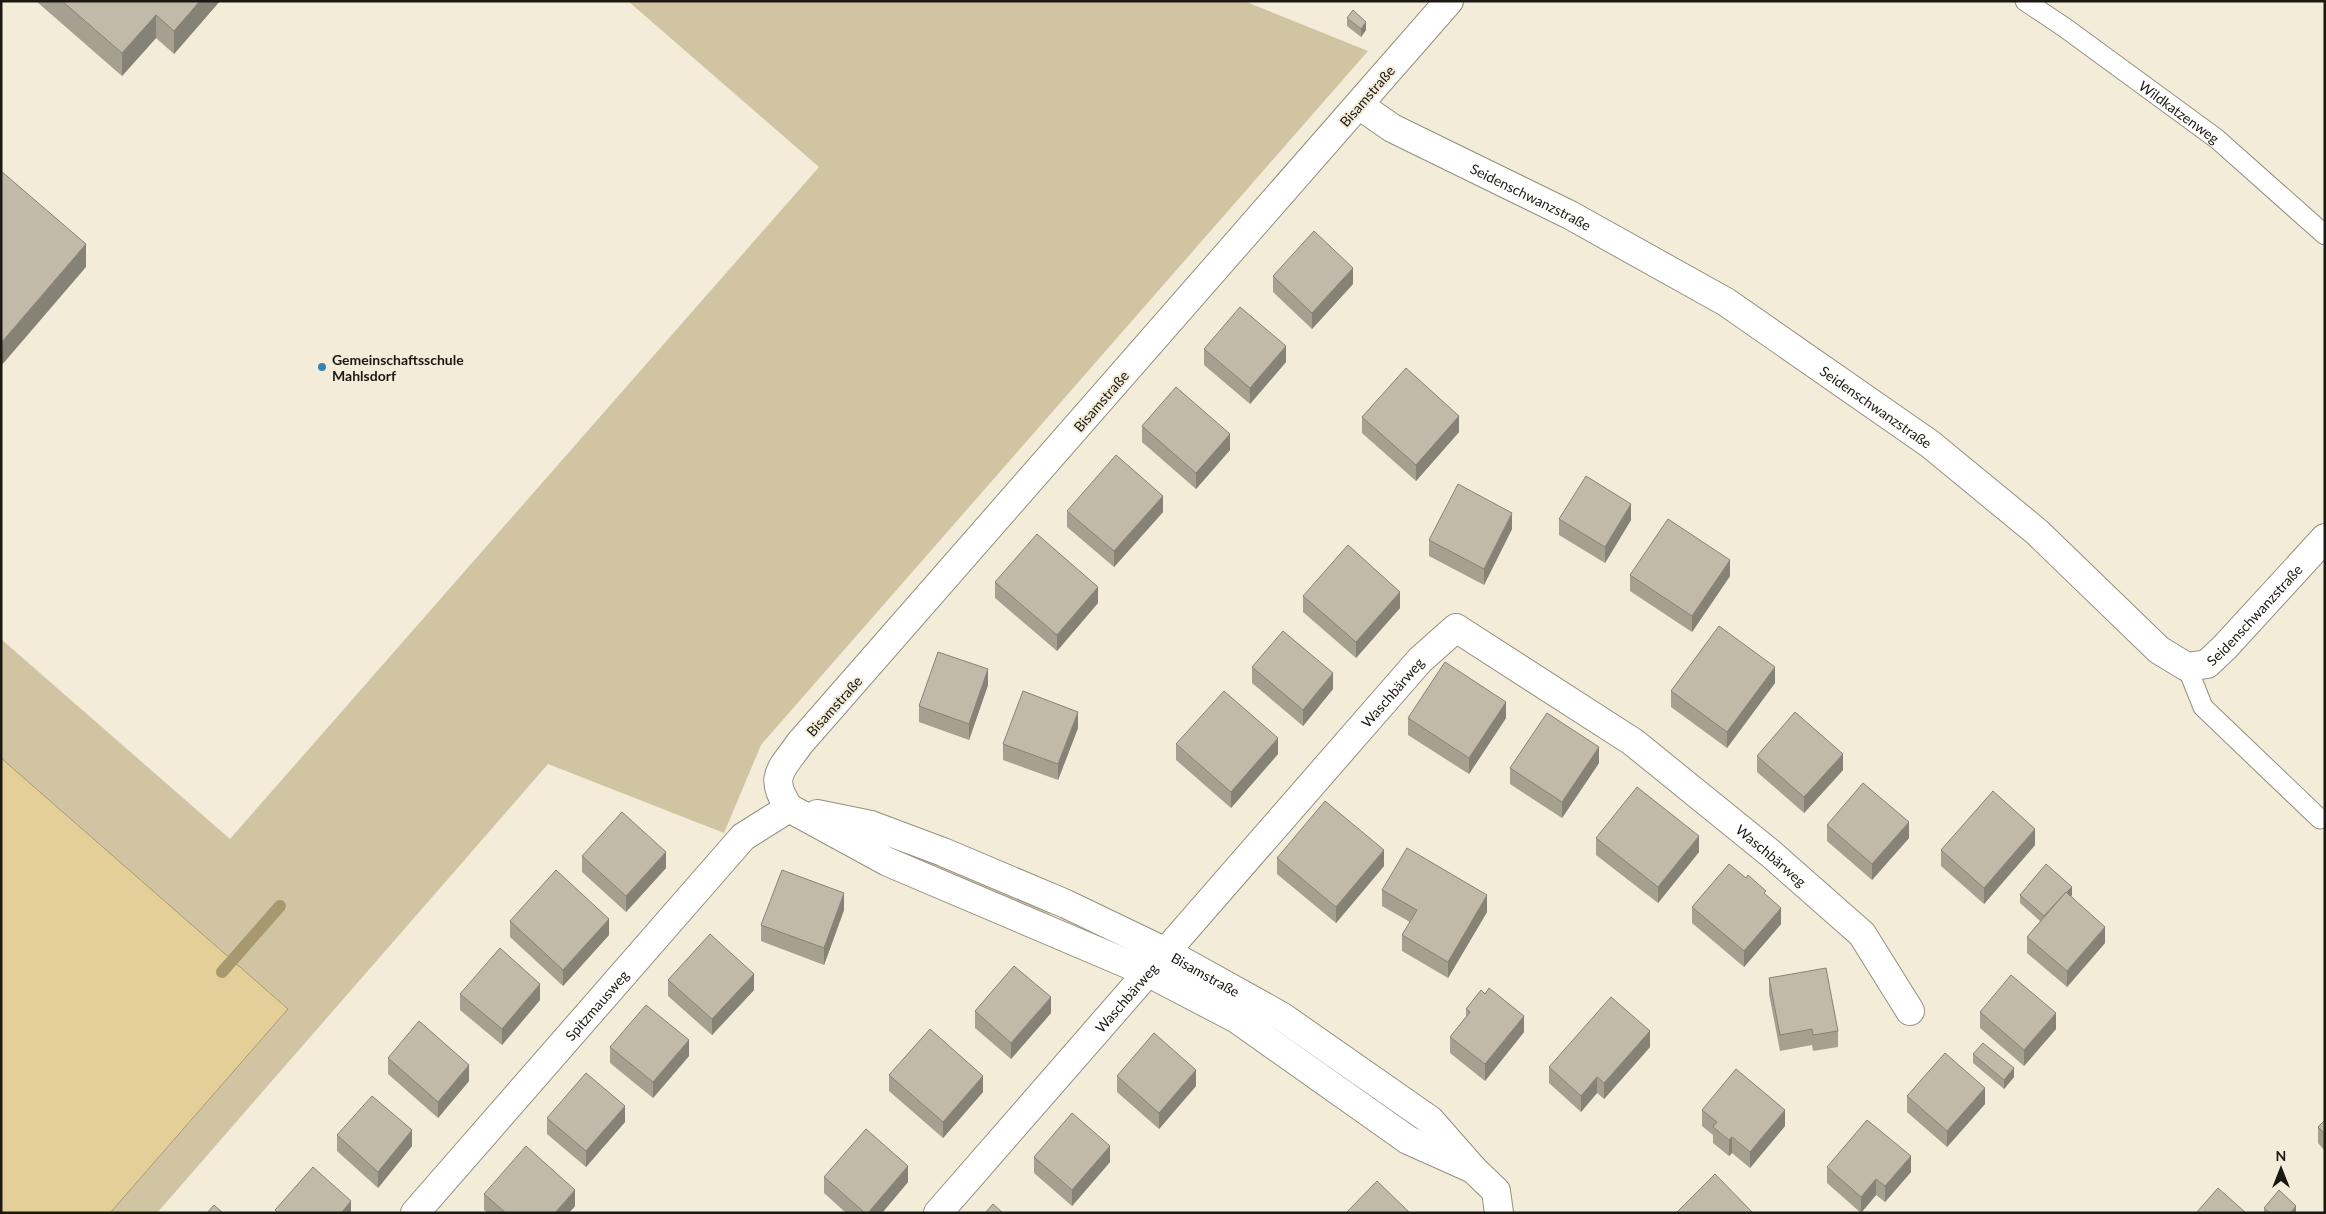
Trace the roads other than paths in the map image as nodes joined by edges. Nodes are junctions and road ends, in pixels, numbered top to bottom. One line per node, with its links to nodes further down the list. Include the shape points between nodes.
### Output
1 (1449, 1): 3 (street, Bisamstraße)
2 (2025, 1): 4 (lane, Wildkatzenweg, via 2217,139)
3 (1359, 105): 6 (street, Seidenschwanzstraße, via 1392,128 1570,215 1726,302 1930,444 2037,532 2159,650); 7 (street, Bisamstraße, via 800,743 778,774 778,793)
4 (2325, 235)
5 (2325, 538): 6 (street, Seidenschwanzstraße, via 2207,664)
6 (2186, 667): 8 (lane, via 2203,707)
7 (788, 808): 9 (street, Bisamstraße, via 871,825 943,852 1066,904); 10 (street, Bisamstraße, via 888,862); 13 (street, Spitzmausweg, via 743,837)
8 (2320, 819)
9 (1166, 952): 10 (street, Waschbärweg); 11 (street, Waschbärweg, via 1420,660 1456,628 1633,742 1770,853 1862,934); 12 (street, Bisamstraße, via 1281,1016 1430,1120)
10 (1149, 972): 12 (street, Bisamstraße, via 1237,1019 1408,1140); 14 (street, Waschbärweg)
11 (1910, 1011)
12 (1473, 1169): 15 (street, Bisamstraße, via 1496,1191)
13 (415, 1213)
14 (938, 1213)
15 (1499, 1213)

